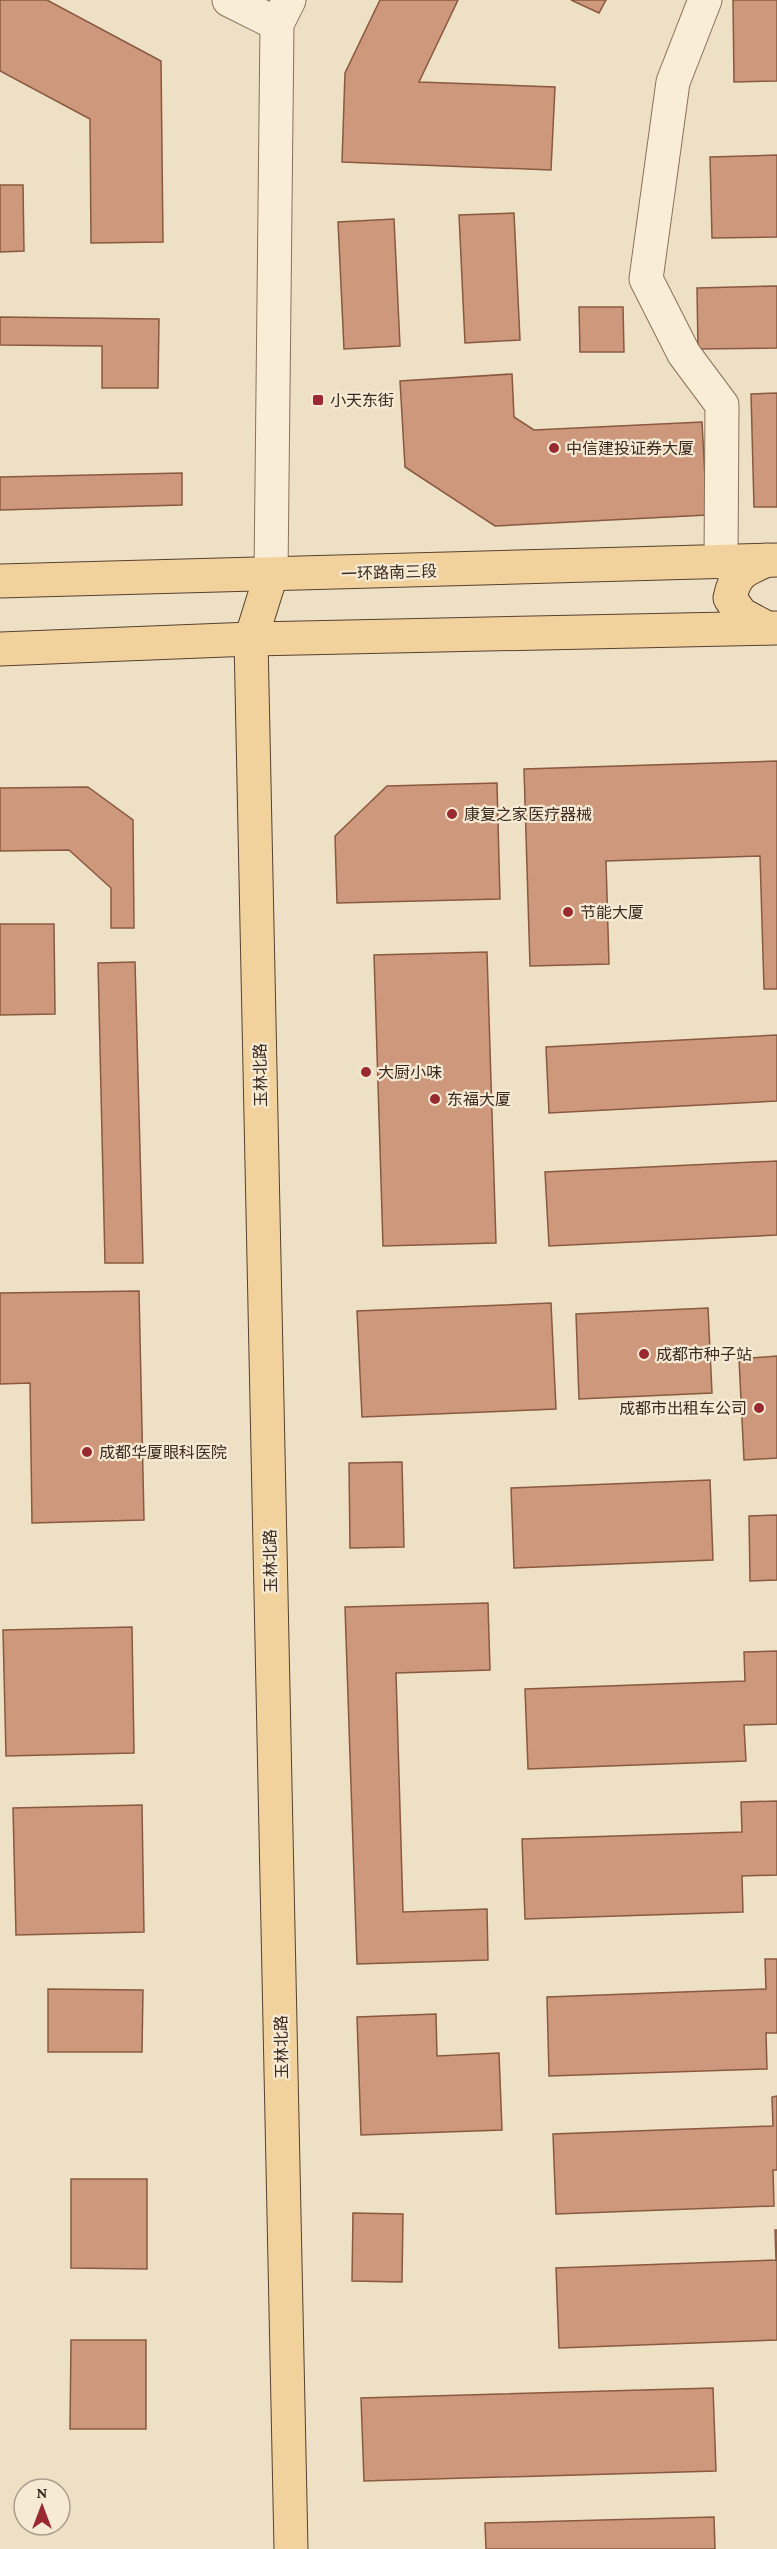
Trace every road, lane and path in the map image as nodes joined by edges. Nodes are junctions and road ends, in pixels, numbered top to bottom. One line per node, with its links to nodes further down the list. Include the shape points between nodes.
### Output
1 (229, 0): 3 (street)
2 (705, 0): 5 (street, via 673,82 646,279 684,354 722,405)
3 (283, 12): 6 (street)
4 (772, 560): 5 (main road, 一环路南三段); 8 (main road, via 745,569 733,581 730,598 741,614)
5 (721, 562): 6 (main road, 一环路南三段)
6 (271, 575): 7 (main road, 一环路南三段); 9 (main road, 玉林北路)
7 (0, 581)
8 (772, 628): 9 (main road)
9 (251, 639): 10 (main road); 11 (main road, 玉林北路)
10 (0, 649)
11 (291, 2549)

